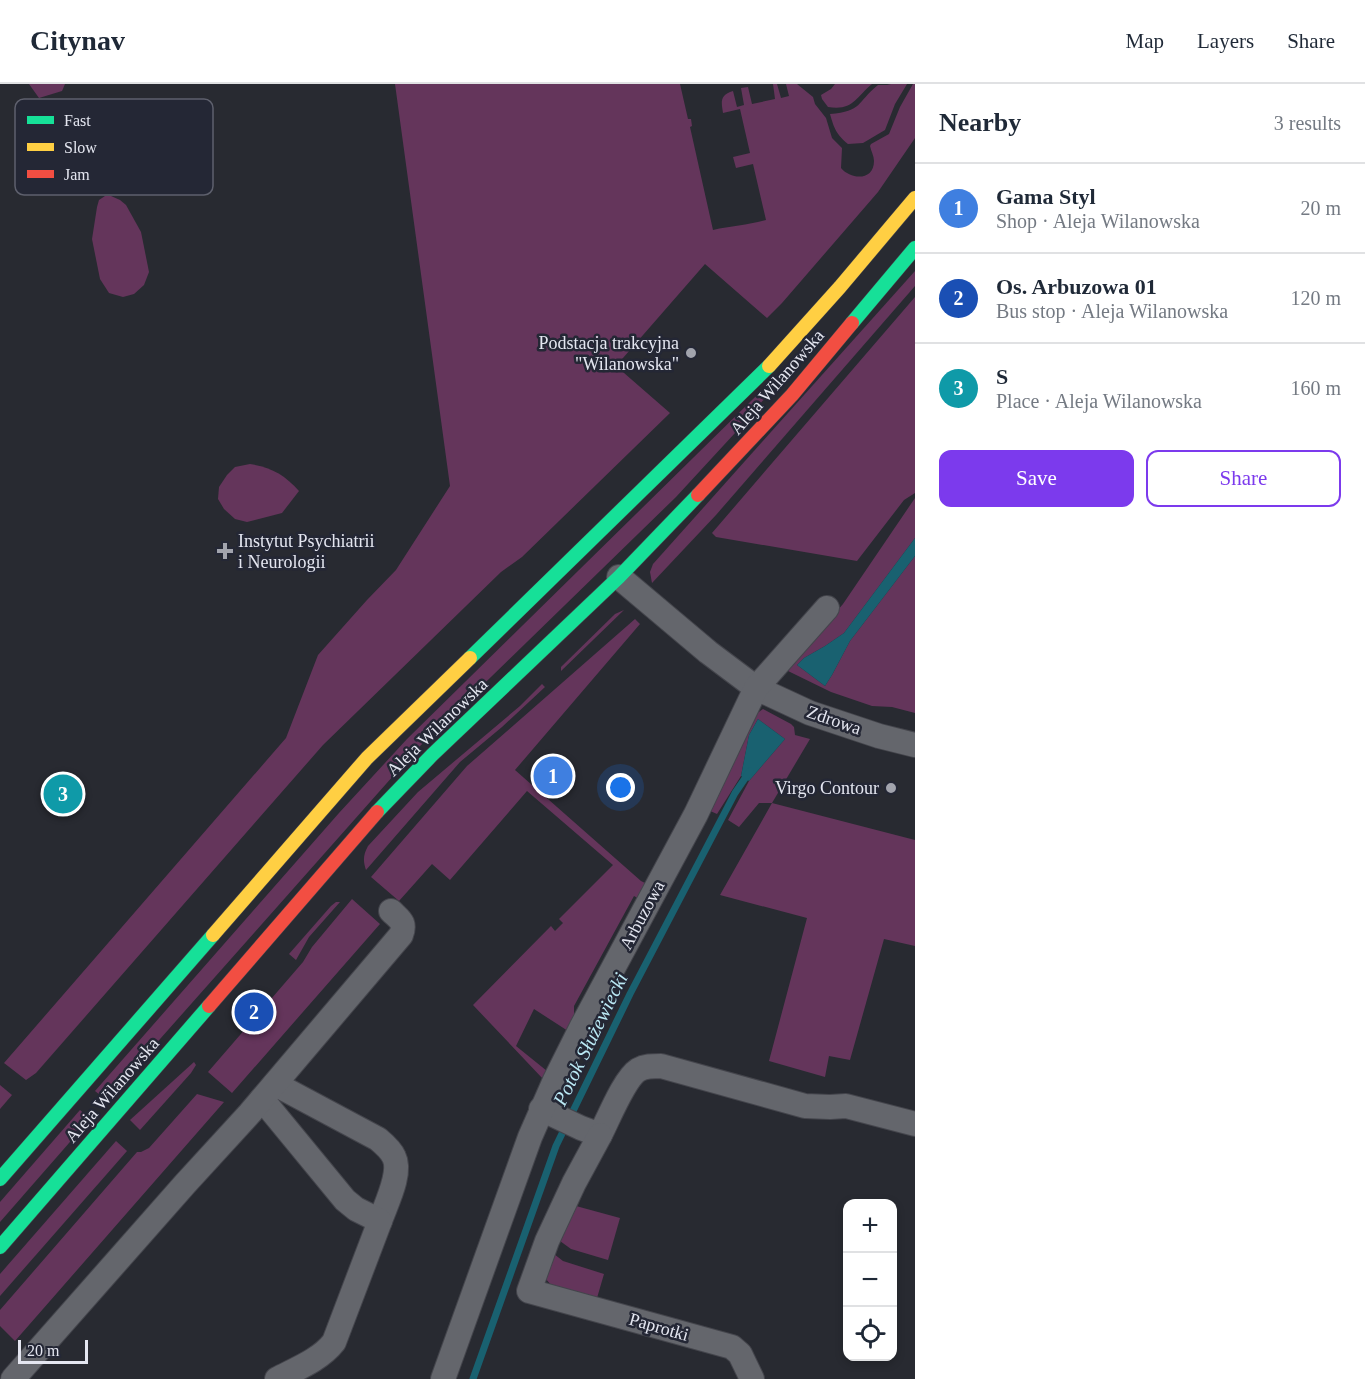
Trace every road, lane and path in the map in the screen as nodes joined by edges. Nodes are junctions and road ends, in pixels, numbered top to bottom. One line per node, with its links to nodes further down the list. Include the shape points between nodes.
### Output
1 (915, 198): 12 (main road, Aleja Wilanowska, via 760,375 367,758)
2 (915, 248): 3 (main road, Aleja Wilanowska, via 792,395)
3 (619, 577): 5 (street, Zdrowa); 14 (main road, Aleja Wilanowska, via 388,800)
4 (828, 608): 5 (street, Arbuzowa)
5 (756, 688): 6 (street, Zdrowa, via 810,713); 9 (street, Arbuzowa, via 696,814 581,1028)
6 (915, 745)
7 (391, 911): 8 (street, via 404,926 401,935)
8 (268, 1091): 13 (street, via 345,1200); 13 (street, via 378,1139 387,1147 397,1167); 15 (street)
9 (546, 1111): 11 (street); 17 (street, Arbuzowa, via 530,1137)
10 (915, 1124): 11 (street, via 846,1106 805,1106 648,1065 636,1071)
11 (590, 1132): 18 (street, Paprotki, via 529,1291 732,1347 740,1354)
12 (0, 1179)
13 (380, 1221): 16 (street, via 334,1342 319,1356)
14 (0, 1246)
15 (13, 1379)
16 (277, 1379)
17 (443, 1379)
18 (752, 1379)

